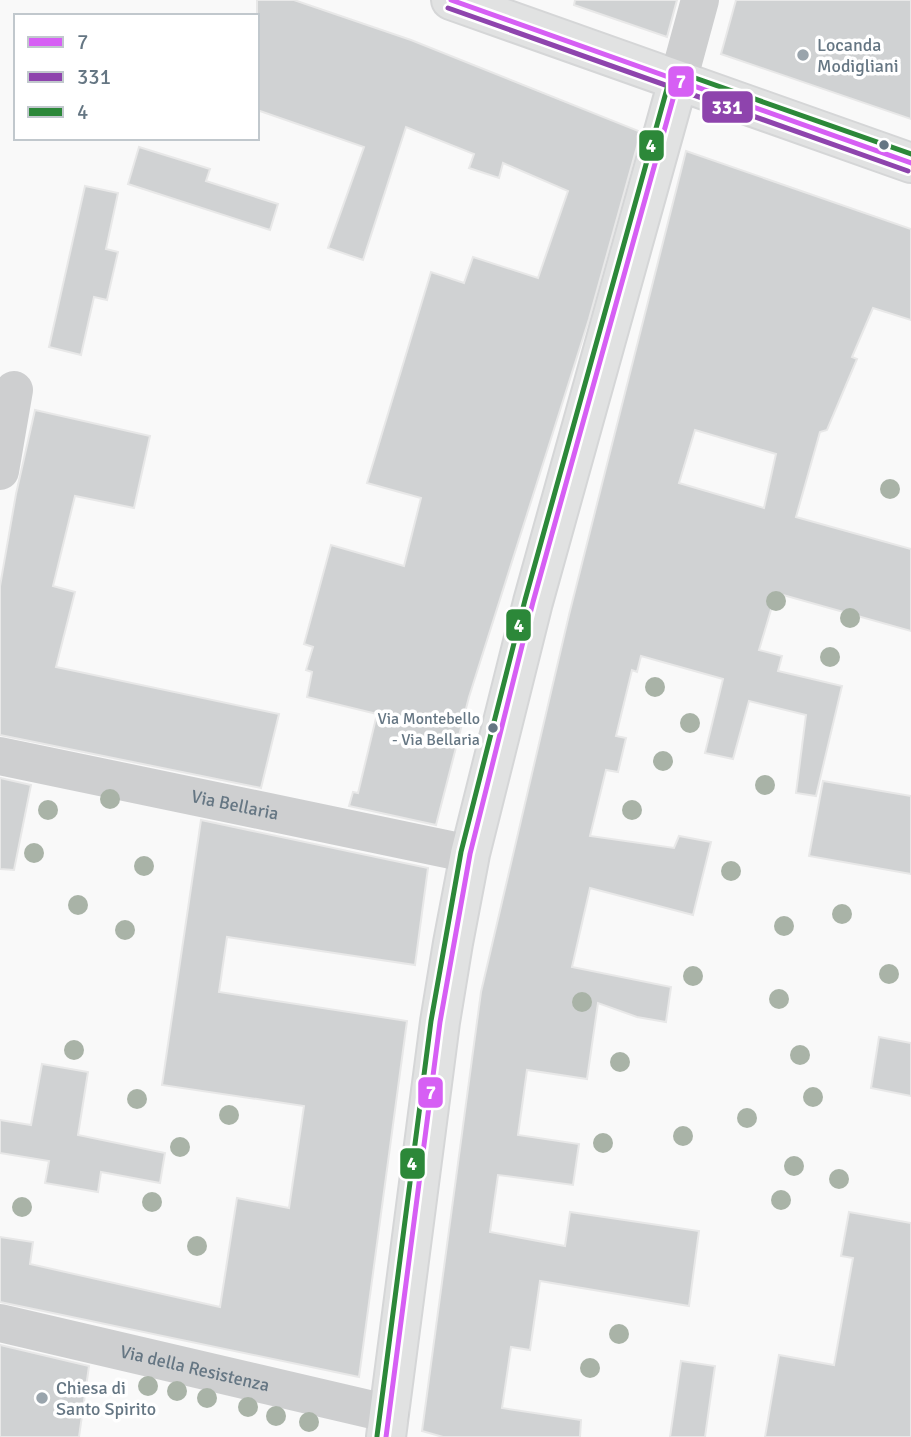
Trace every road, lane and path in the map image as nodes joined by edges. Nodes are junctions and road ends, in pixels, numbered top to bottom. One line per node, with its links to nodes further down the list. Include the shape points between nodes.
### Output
1 (451, 0): 3 (street)
2 (700, 0): 3 (street)
3 (678, 80): 4 (street); 8 (street, via 533,602)
4 (911, 163)
5 (14, 390): 6 (street)
6 (0, 471)
7 (0, 756): 8 (street, Via Bellaria)
8 (470, 854): 10 (street, via 440,1022)
9 (0, 1323): 10 (street, Via della Resistenza)
10 (388, 1425)

